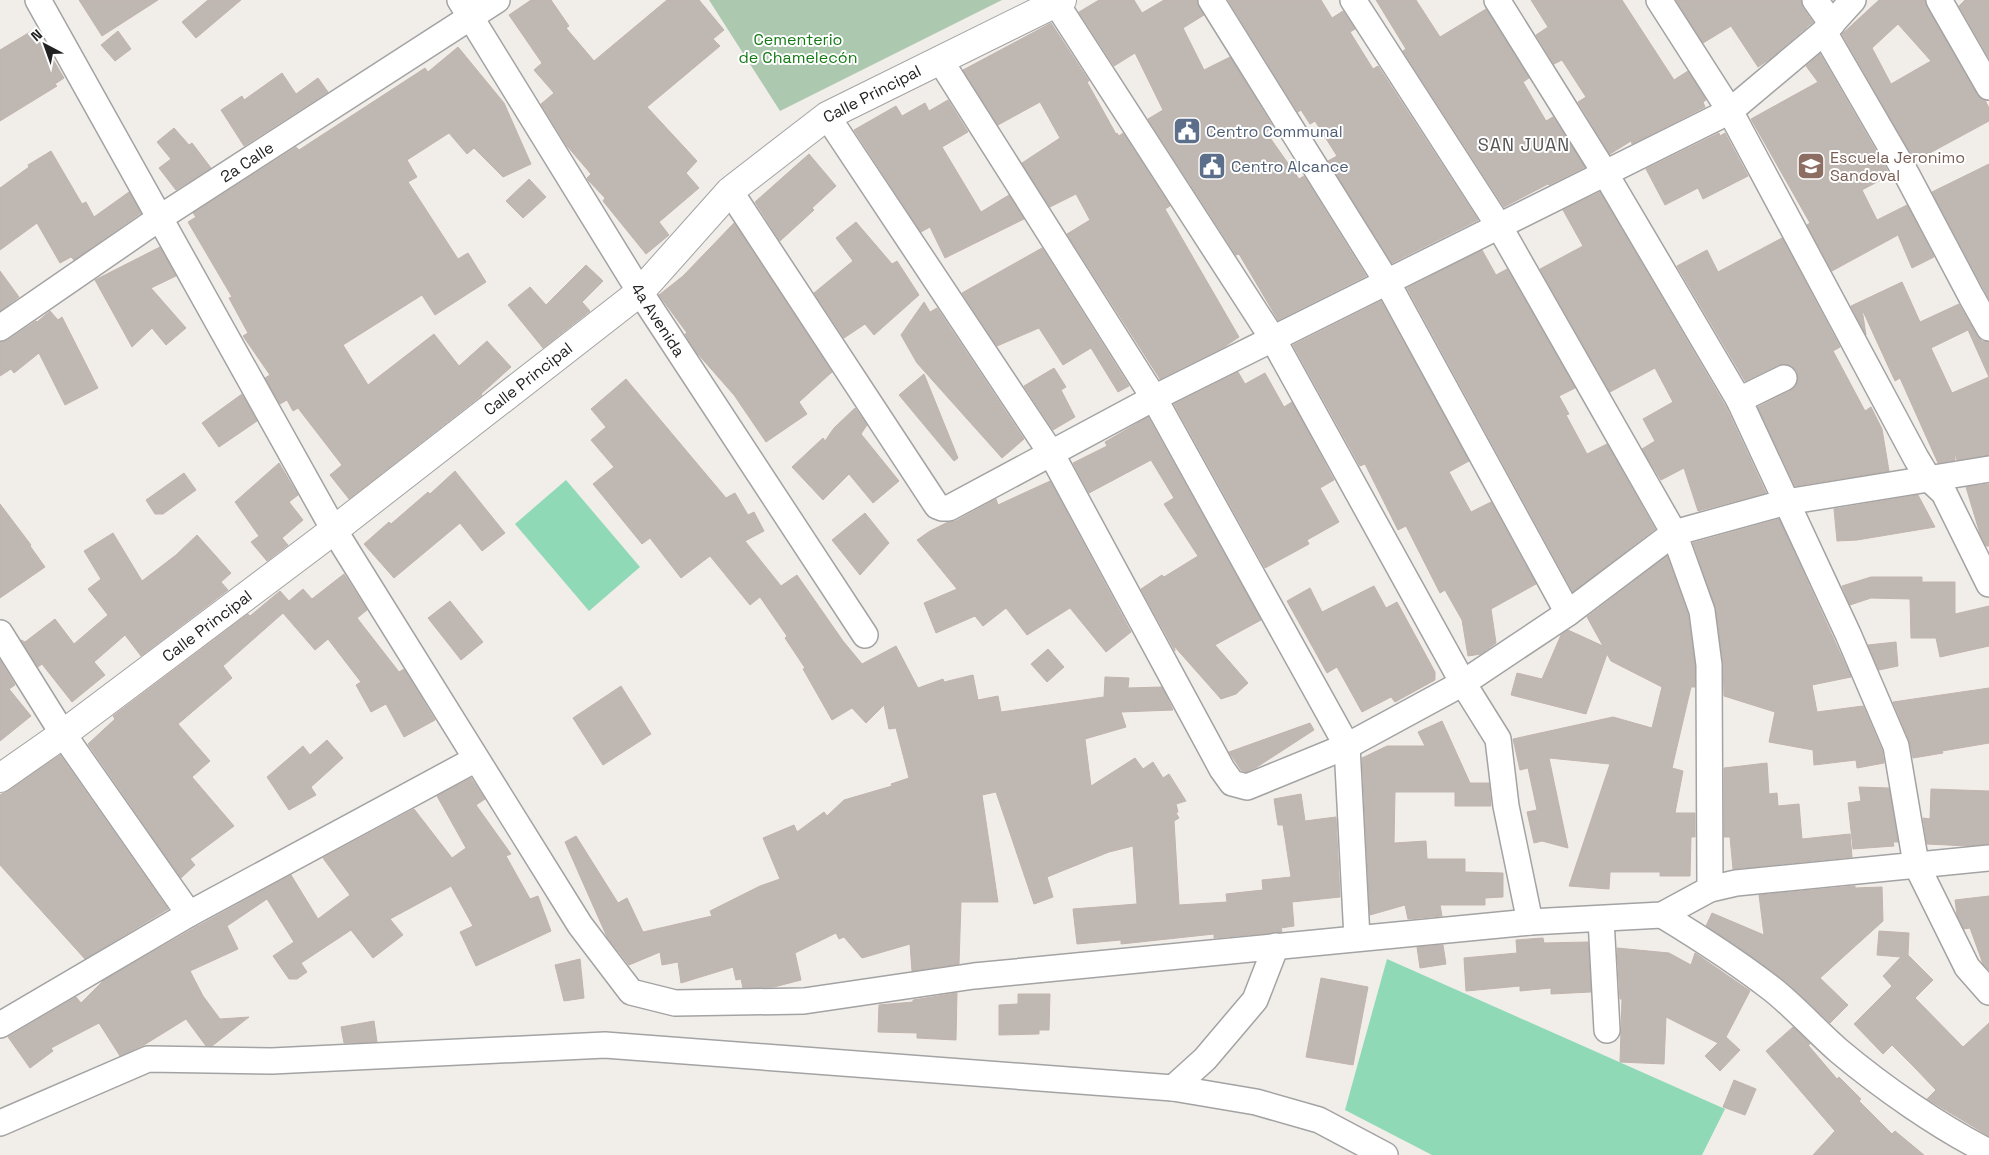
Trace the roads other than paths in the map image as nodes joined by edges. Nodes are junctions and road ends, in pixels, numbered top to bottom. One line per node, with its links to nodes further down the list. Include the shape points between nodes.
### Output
1 (38, 0): 19 (street)
2 (498, 0): 11 (street, 2a Calle)
3 (1211, 0): 21 (street)
4 (1353, 0): 20 (street)
5 (1497, 0): 17 (street)
6 (1658, 0): 15 (street)
7 (1815, 0): 12 (street)
8 (1853, 0): 12 (street)
9 (1939, 0): 14 (street)
10 (1059, 1): 13 (street, Calle Principal); 25 (street)
11 (465, 9): 19 (street, 2a Calle); 22 (street, 4a Avenida)
12 (1828, 28): 15 (street); 24 (street)
13 (940, 60): 16 (street, Calle Principal); 27 (street)
14 (1987, 76)
15 (1730, 111): 17 (street); 31 (street)
16 (827, 116): 18 (street, Calle Principal); 29 (street)
17 (1605, 173): 20 (street); 28 (street)
18 (730, 192): 22 (street, Calle Principal); 29 (street, via 937,506 949,508)
19 (161, 217): 23 (street, 2a Calle); 33 (street)
20 (1500, 226): 21 (street); 34 (street)
21 (1387, 282): 25 (street); 36 (street)
22 (640, 292): 33 (street, Calle Principal); 38 (street, 4a Avenida)
23 (0, 328)
24 (1989, 328)
25 (1273, 339): 27 (street); 39 (street)
26 (1784, 378): 28 (street)
27 (1154, 398): 29 (street); 41 (street)
28 (1739, 400): 32 (street)
29 (1051, 453): 41 (street, via 1232,783 1247,787)
30 (1989, 468): 31 (street)
31 (1928, 478): 32 (street); 35 (street, via 1944,492)
32 (1786, 502): 34 (street); 45 (street, via 1896,746)
33 (334, 530): 40 (street, Calle Principal); 42 (street)
34 (1674, 533): 36 (street); 46 (street, via 1702,611 1709,664)
35 (1989, 584)
36 (1568, 613): 39 (street)
37 (0, 633): 40 (street)
38 (865, 635)
39 (1463, 683): 41 (street); 50 (street, via 1498,739 1506,806)
40 (63, 734): 43 (street, Calle Principal); 47 (street)
41 (1347, 746): 51 (street)
42 (476, 759): 47 (street); 52 (street, via 580,925 631,992 676,1003 804,1001 974,976)
43 (0, 778)
44 (1989, 858): 45 (street)
45 (1916, 864): 46 (street); 53 (street, via 1967,967)
46 (1710, 889): 48 (street)
47 (189, 914): 54 (street)
48 (1662, 915): 49 (street); 58 (street, via 1772,989 1865,1072 1968,1142)
49 (1601, 919): 50 (street); 55 (street)
50 (1530, 922): 51 (street)
51 (1357, 938): 52 (street)
52 (1276, 946): 56 (street, via 1255,1000 1205,1059)
53 (1989, 992)
54 (0, 1025)
55 (1607, 1030)
56 (1173, 1088): 57 (street, via 605,1045 272,1061 148,1059); 59 (street, via 1256,1102 1319,1120)
57 (0, 1123)
58 (1989, 1152)
59 (1385, 1155)

